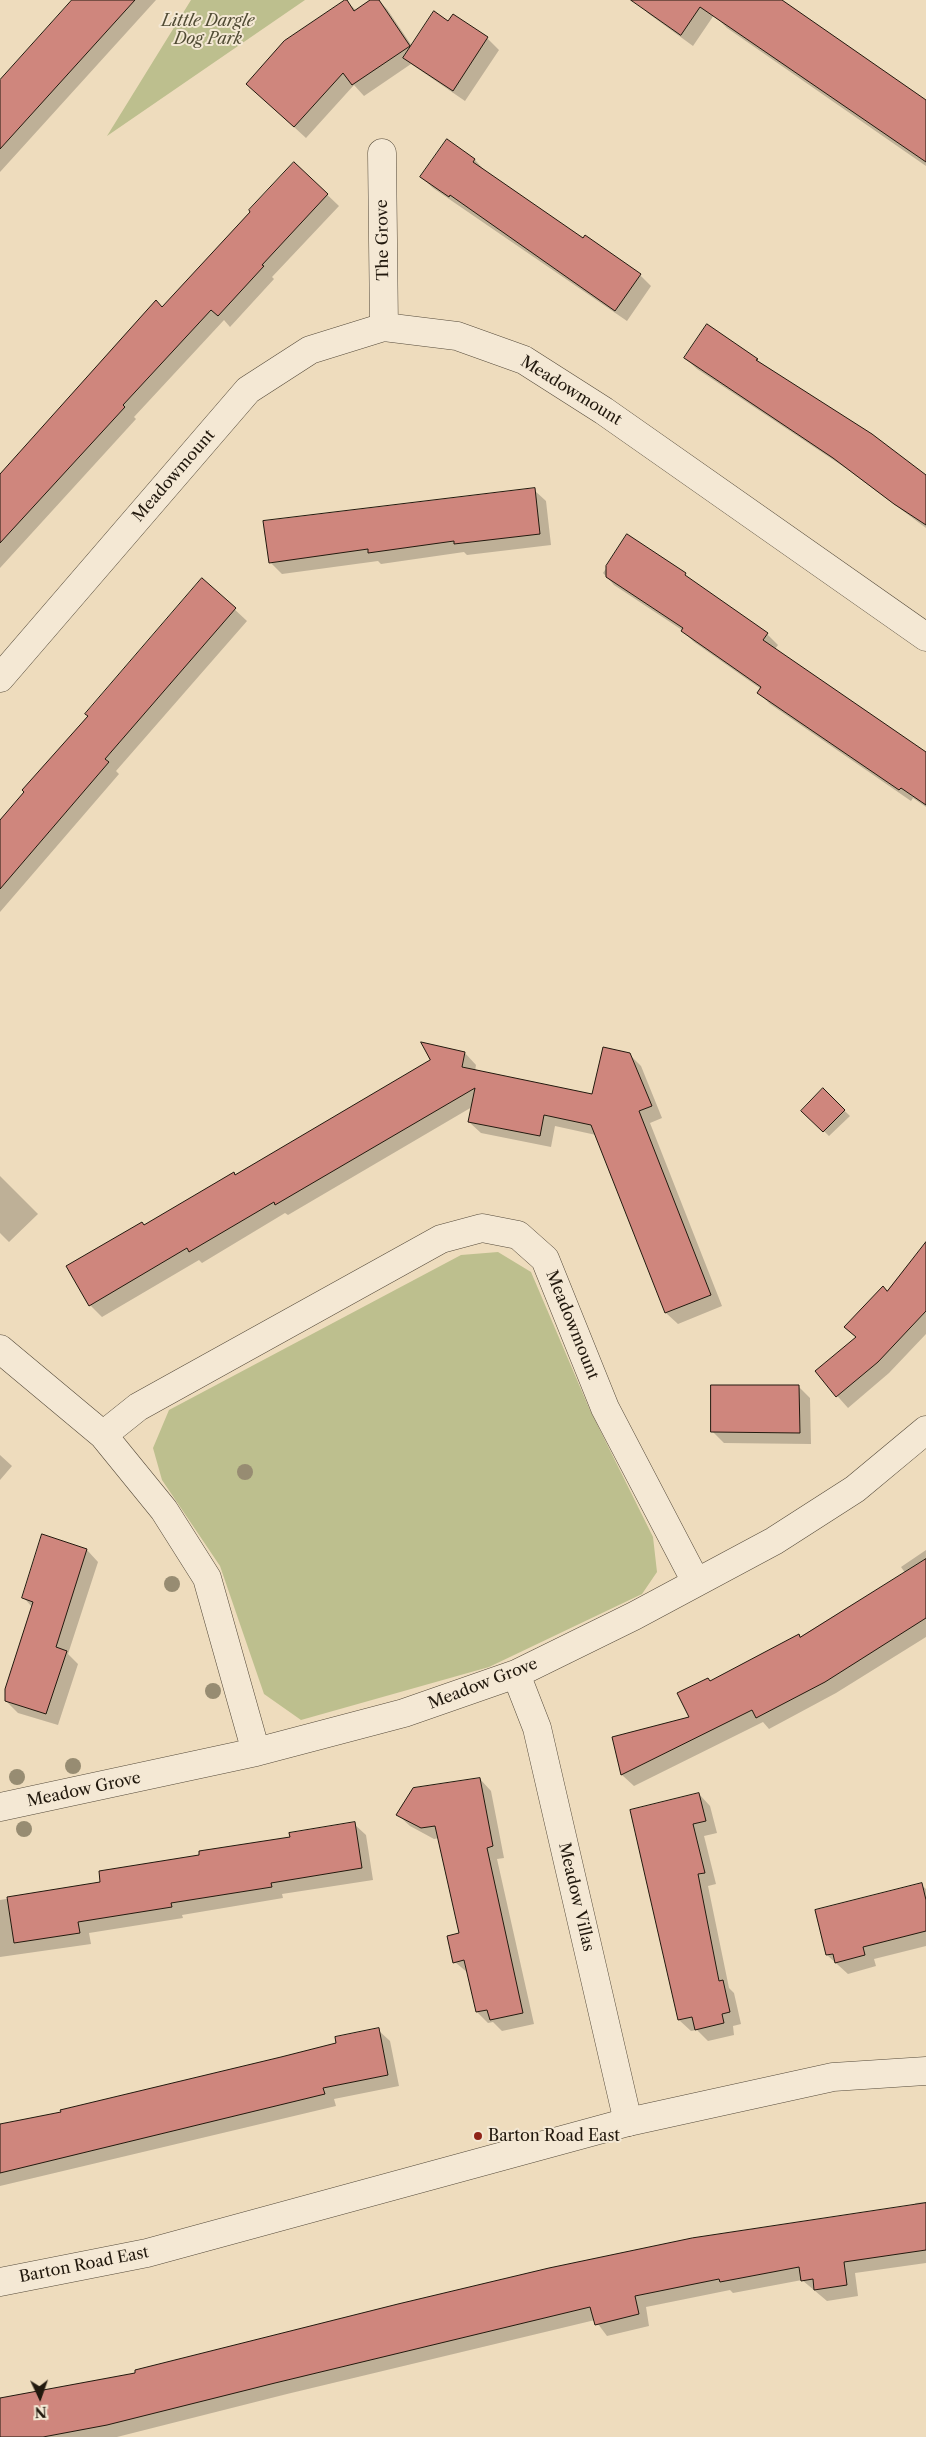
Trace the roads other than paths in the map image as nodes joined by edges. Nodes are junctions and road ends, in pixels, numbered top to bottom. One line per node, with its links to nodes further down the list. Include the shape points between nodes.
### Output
1 (382, 153): 2 (street, The Grove)
2 (384, 327): 3 (street, Meadowmount, via 458,336 524,360 604,411); 4 (street, Meadowmount, via 310,350 248,390)
3 (926, 636)
4 (0, 678)
5 (0, 1349): 7 (street)
6 (926, 1430): 8 (street, via 855,1489 774,1541)
7 (103, 1435): 8 (street, Meadowmount, via 138,1407 441,1239 482,1228 518,1235 545,1259 605,1408); 10 (street, via 164,1510 207,1578)
8 (696, 1582): 9 (street, Meadow Grove)
9 (516, 1674): 10 (street, Meadow Grove, via 404,1713); 13 (street, Meadow Villas, via 537,1728)
10 (256, 1752): 11 (street, Meadow Grove)
11 (0, 1807)
12 (926, 2071): 13 (street, Barton Road East, via 833,2077)
13 (628, 2122): 14 (street, Barton Road East, via 147,2253)
14 (0, 2282)

